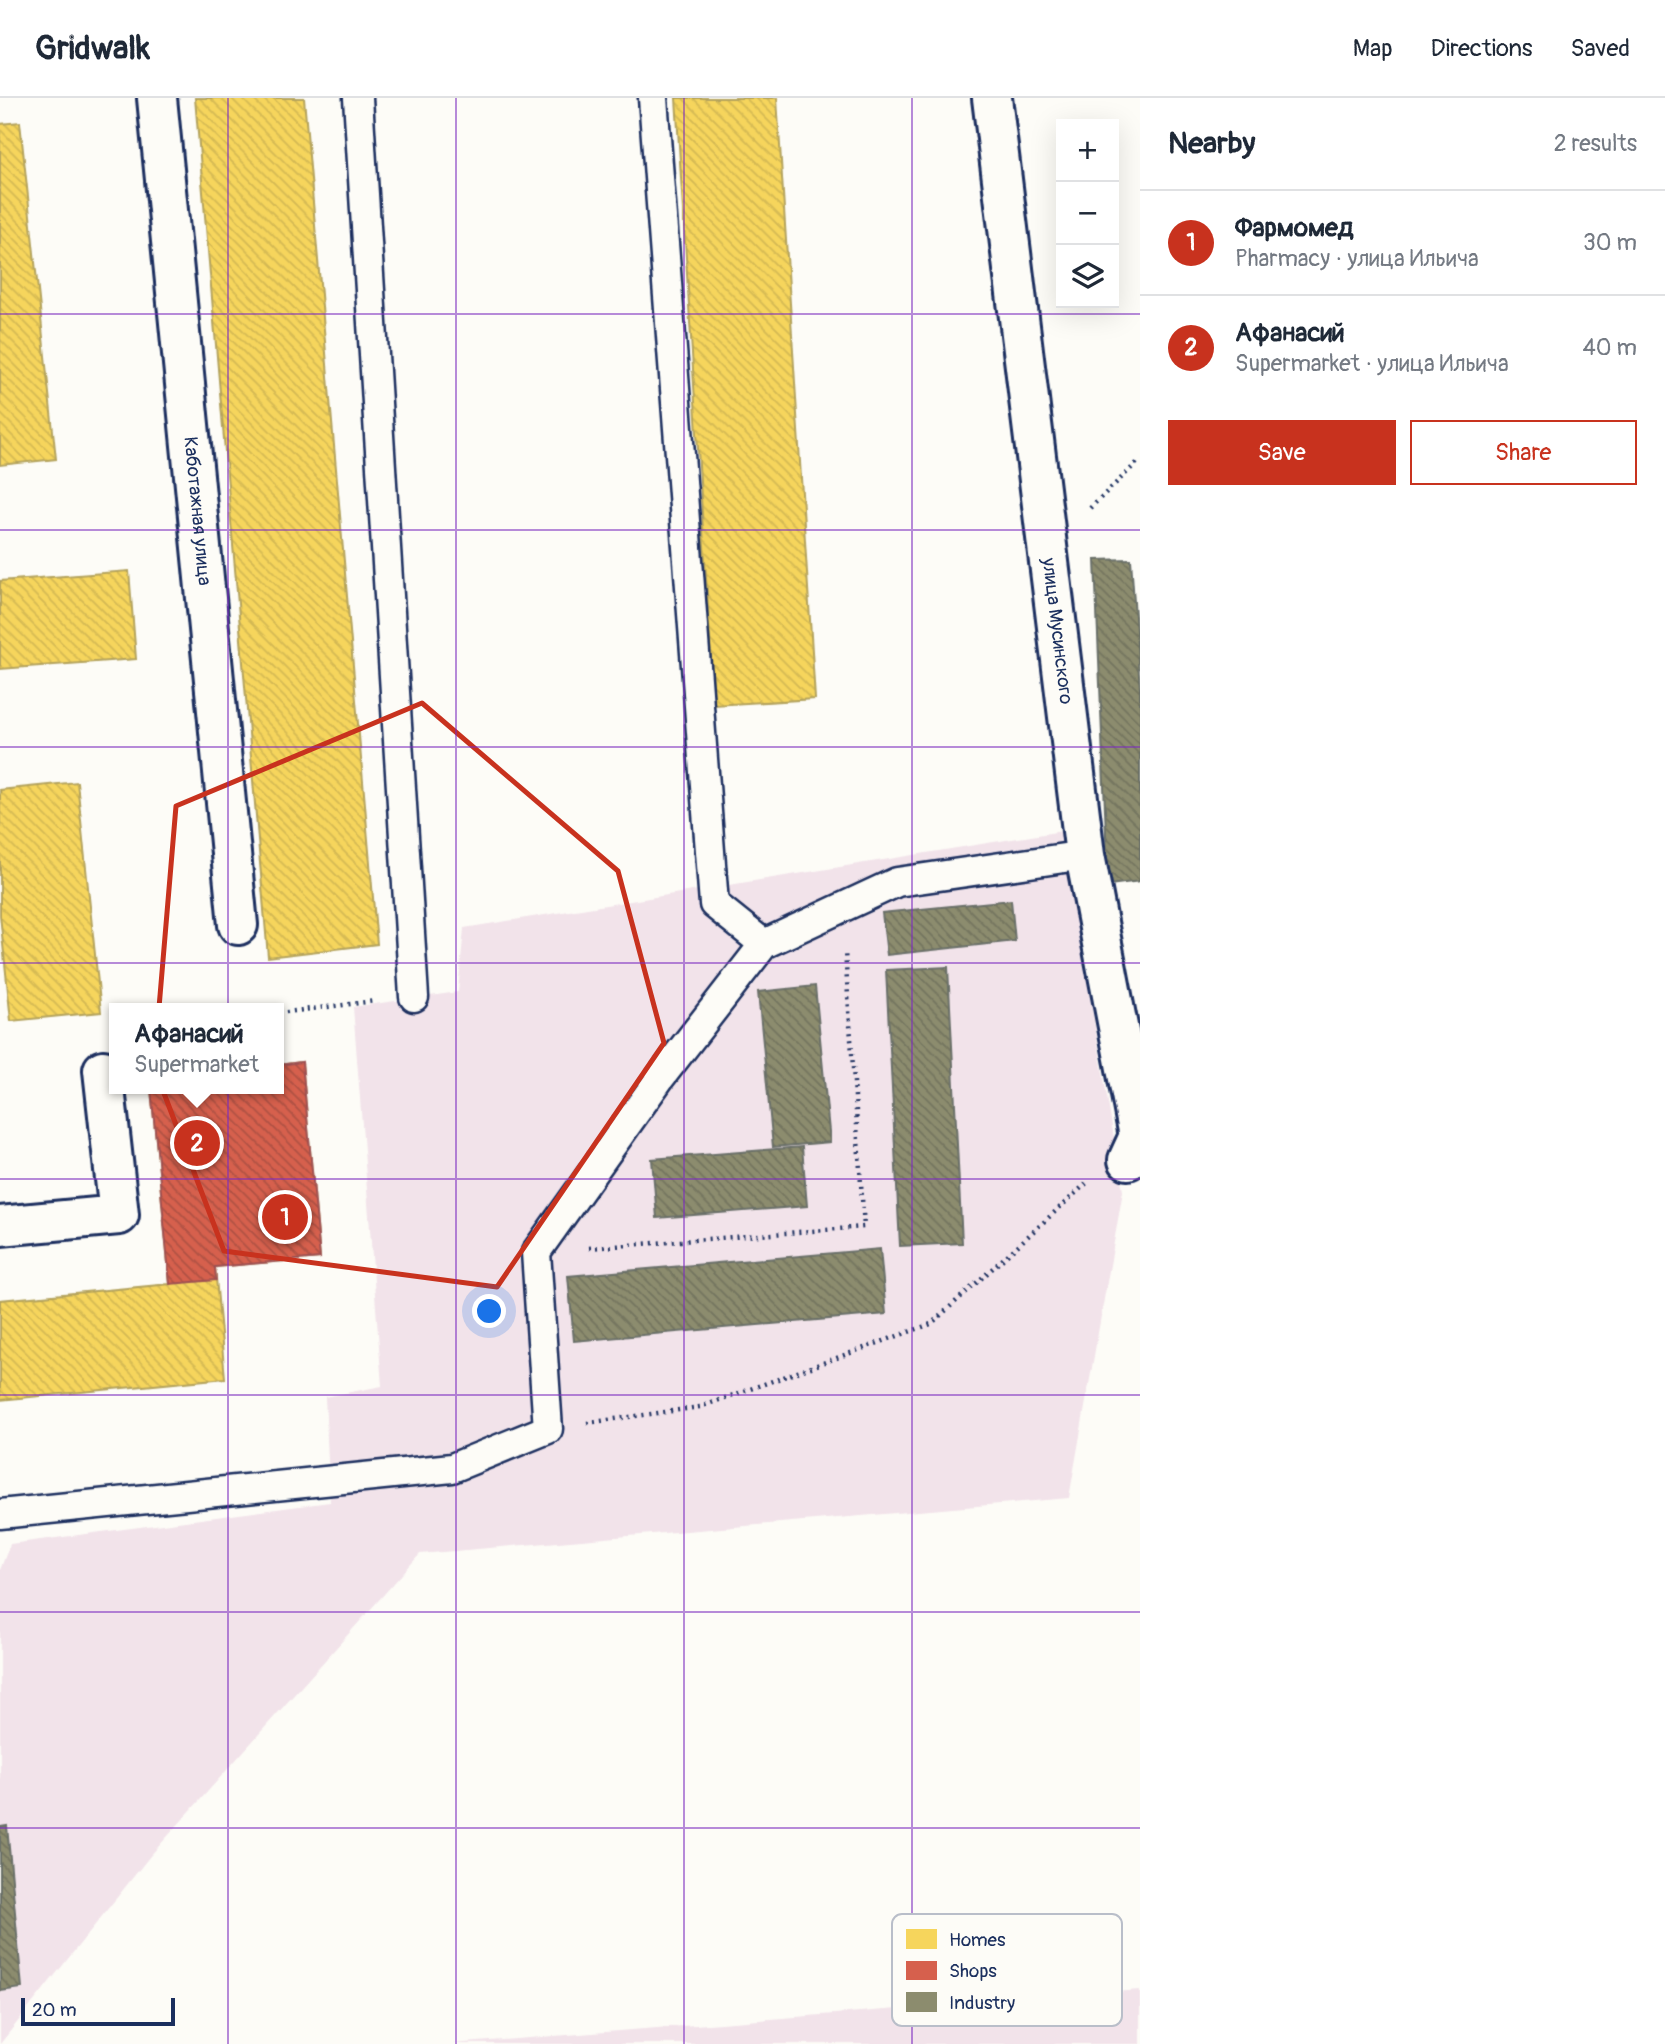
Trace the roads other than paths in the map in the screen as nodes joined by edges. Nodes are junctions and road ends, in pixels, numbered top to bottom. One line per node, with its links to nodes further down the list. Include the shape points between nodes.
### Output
1 (157, 98): 6 (street, Каботажная улица)
2 (358, 98): 8 (lane)
3 (653, 98): 7 (lane, via 714,904)
4 (992, 98): 5 (street, улица Мусинского)
5 (1085, 855): 7 (lane, via 897,882); 10 (street, улица Мусинского)
6 (238, 925)
7 (764, 944): 12 (lane, via 536,1252 548,1429 452,1468)
8 (414, 996)
9 (103, 1070): 11 (street, via 120,1215)
10 (1136, 1153)
11 (0, 1226)
12 (0, 1514)

